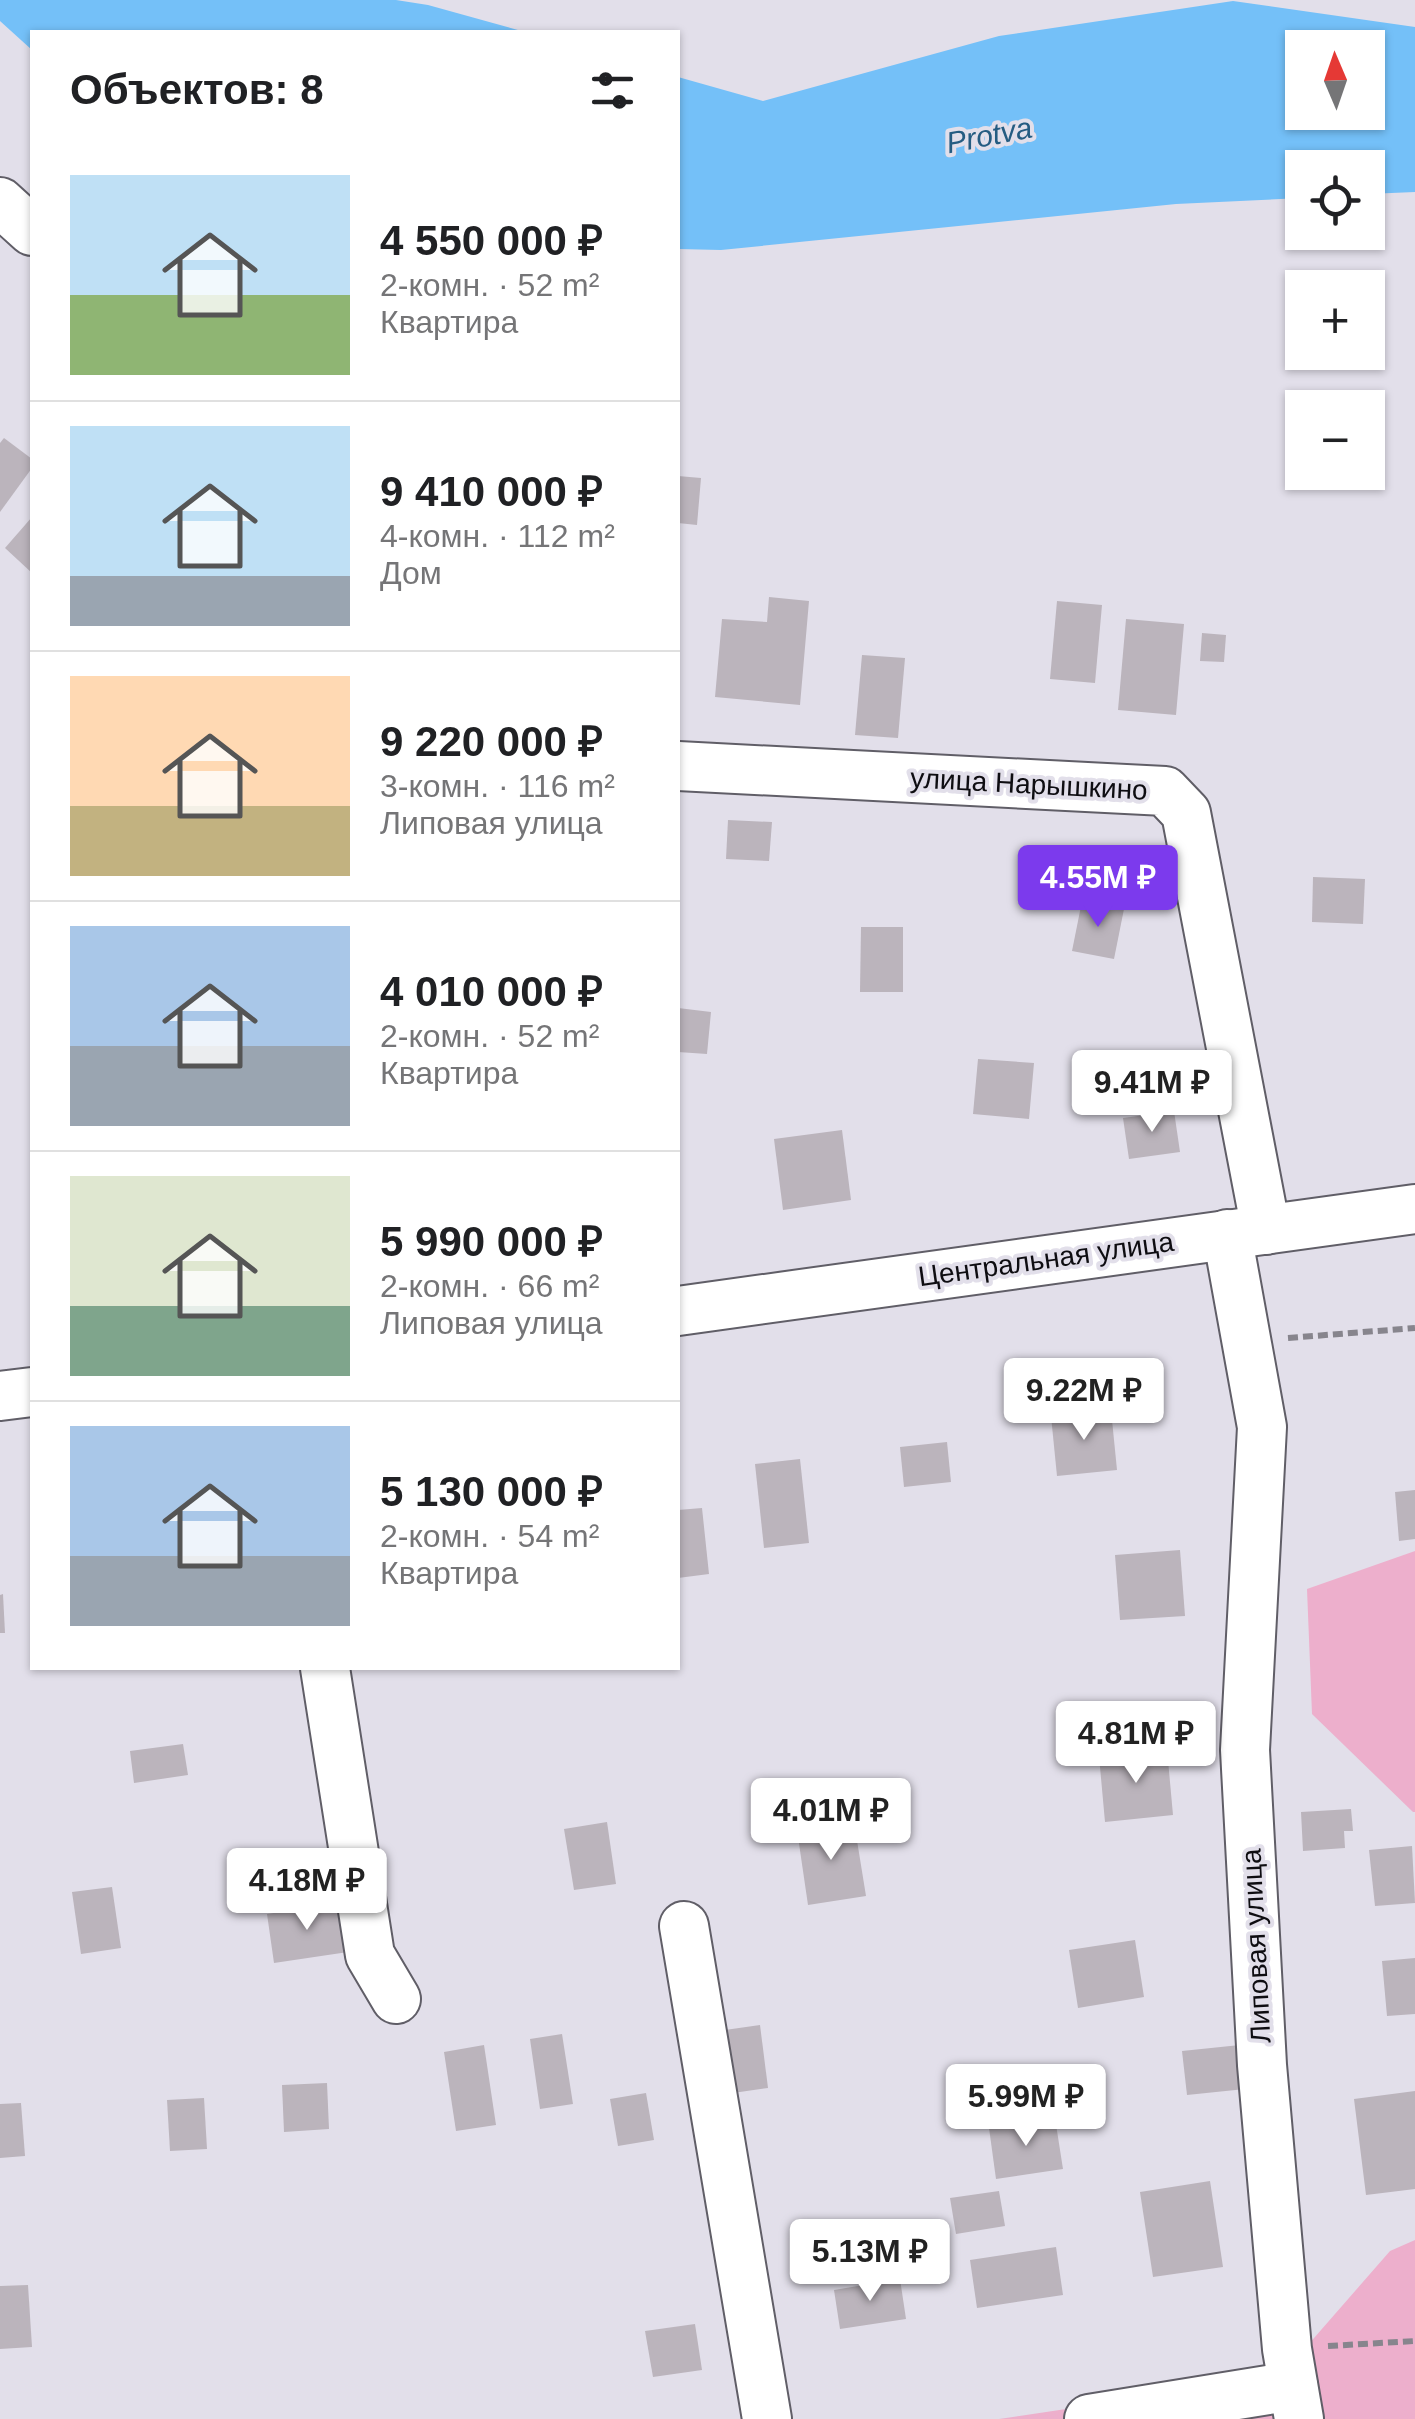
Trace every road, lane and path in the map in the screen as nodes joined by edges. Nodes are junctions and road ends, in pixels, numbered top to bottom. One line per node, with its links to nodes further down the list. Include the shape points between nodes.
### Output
1 (0, 202): 2 (street)
2 (30, 229)
3 (680, 766): 5 (street, улица Нарышкино, via 1165,790 1186,813)
4 (1415, 1208): 5 (street, Центральная улица)
5 (1247, 1232): 6 (street, Центральная улица); 8 (street, Липовая улица)
6 (680, 1311)
7 (1415, 1328): 8 (path)
8 (1246, 1342): 15 (street, Липовая улица, via 1262,1427 1245,1750 1262,2065)
9 (30, 1392): 10 (street)
10 (0, 1396)
11 (325, 1670): 13 (street, via 370,1955)
12 (684, 1926): 16 (street)
13 (396, 1999)
14 (1415, 2341): 15 (path)
15 (1293, 2385): 17 (street)
16 (768, 2419)
17 (1089, 2419)

